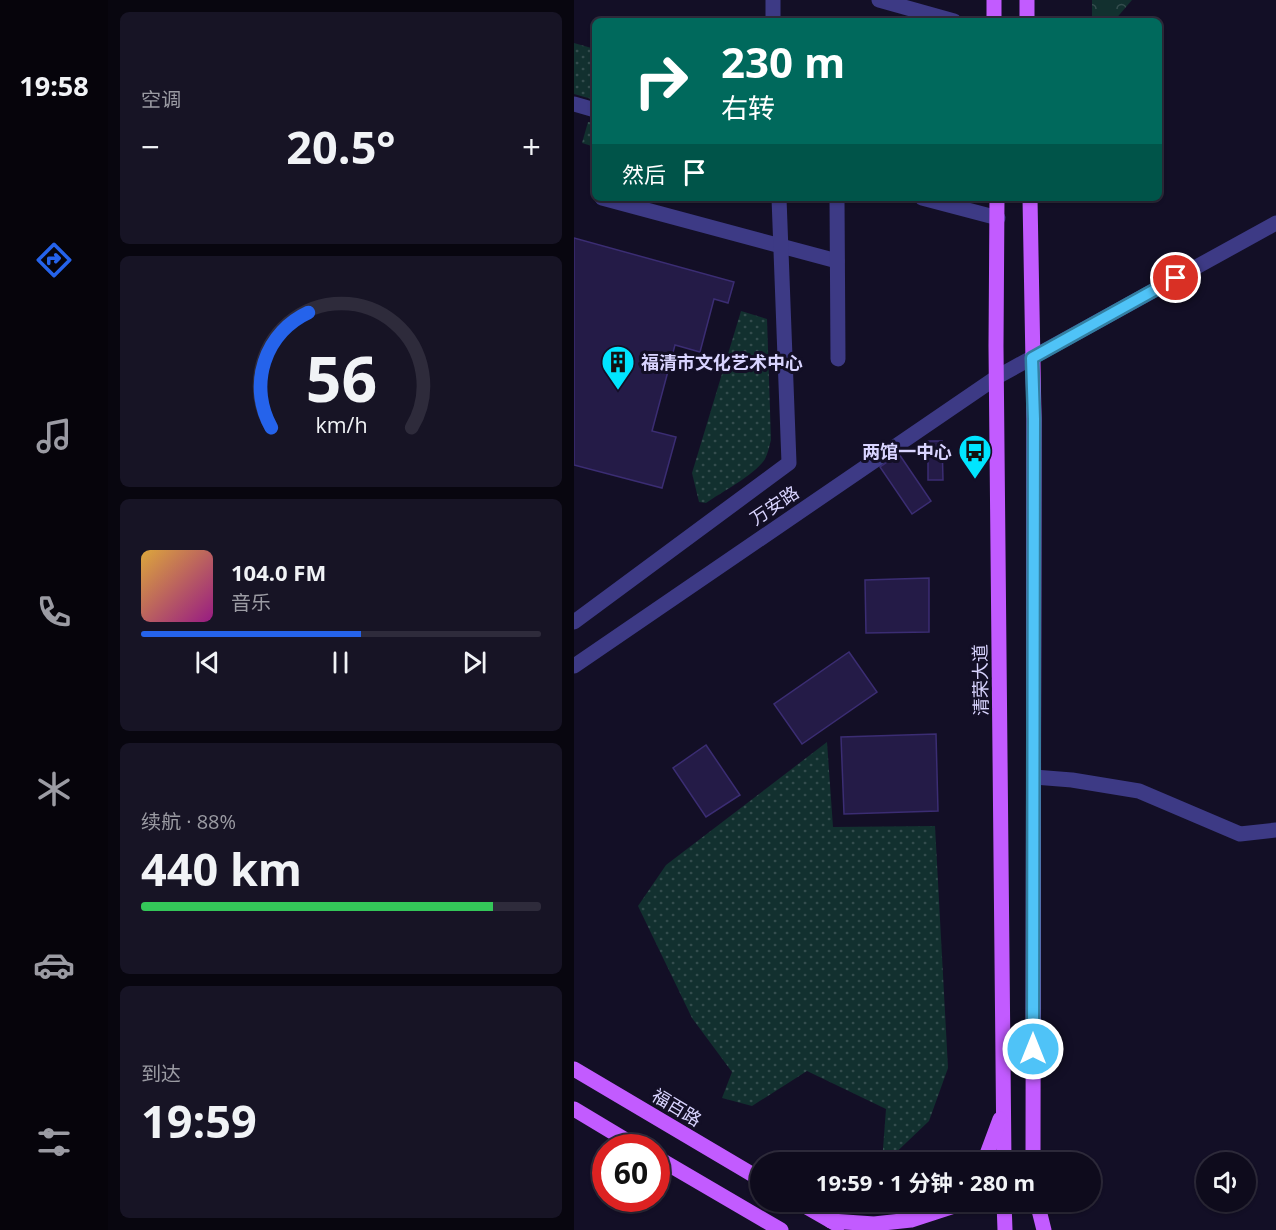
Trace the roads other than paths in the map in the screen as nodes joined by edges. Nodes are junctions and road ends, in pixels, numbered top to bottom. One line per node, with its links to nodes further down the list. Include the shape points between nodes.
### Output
1 (772, 0): 5 (street)
2 (879, 0): 6 (street)
3 (994, 0): 7 (main road)
4 (1027, 0): 8 (main road)
5 (773, 18)
6 (944, 18)
7 (994, 18)
8 (1027, 18)
9 (574, 104): 10 (street)
10 (592, 109)
11 (614, 201): 19 (street)
12 (779, 201): 19 (street)
13 (837, 201): 20 (street)
14 (933, 201): 17 (street)
15 (997, 201): 17 (main road, 清荣大道)
16 (1030, 201): 22 (main road)
17 (997, 218): 23 (main road, 清荣大道)
18 (1276, 223): 22 (street, 万安路)
19 (781, 246): 20 (street); 24 (street, via 789,463)
20 (837, 261): 21 (street)
21 (838, 358)
22 (1032, 358): 23 (street, 万安路); 26 (main road)
23 (997, 377): 25 (street, 万安路); 30 (main road, 清荣大道)
24 (574, 622)
25 (574, 666)
26 (1034, 777): 27 (street, via 1139,791 1240,834); 34 (main road)
27 (1276, 830)
28 (574, 1069): 36 (main road, 福百路)
29 (574, 1109): 31 (main road)
30 (1004, 1111): 32 (main road); 33 (main road, 清荣大道)
31 (616, 1134)
32 (988, 1152)
33 (1004, 1152)
34 (1033, 1152)
35 (670, 1165): 43 (main road)
36 (750, 1173)
37 (815, 1212): 42 (main road)
38 (936, 1212): 42 (main road, via 911,1220 874,1224)
39 (1004, 1212): 45 (main road)
40 (1035, 1212): 46 (main road)
41 (1038, 1212): 47 (main road)
42 (831, 1221): 44 (main road)
43 (781, 1230)
44 (846, 1230)
45 (1005, 1230)
46 (1034, 1230)
47 (1044, 1230)

